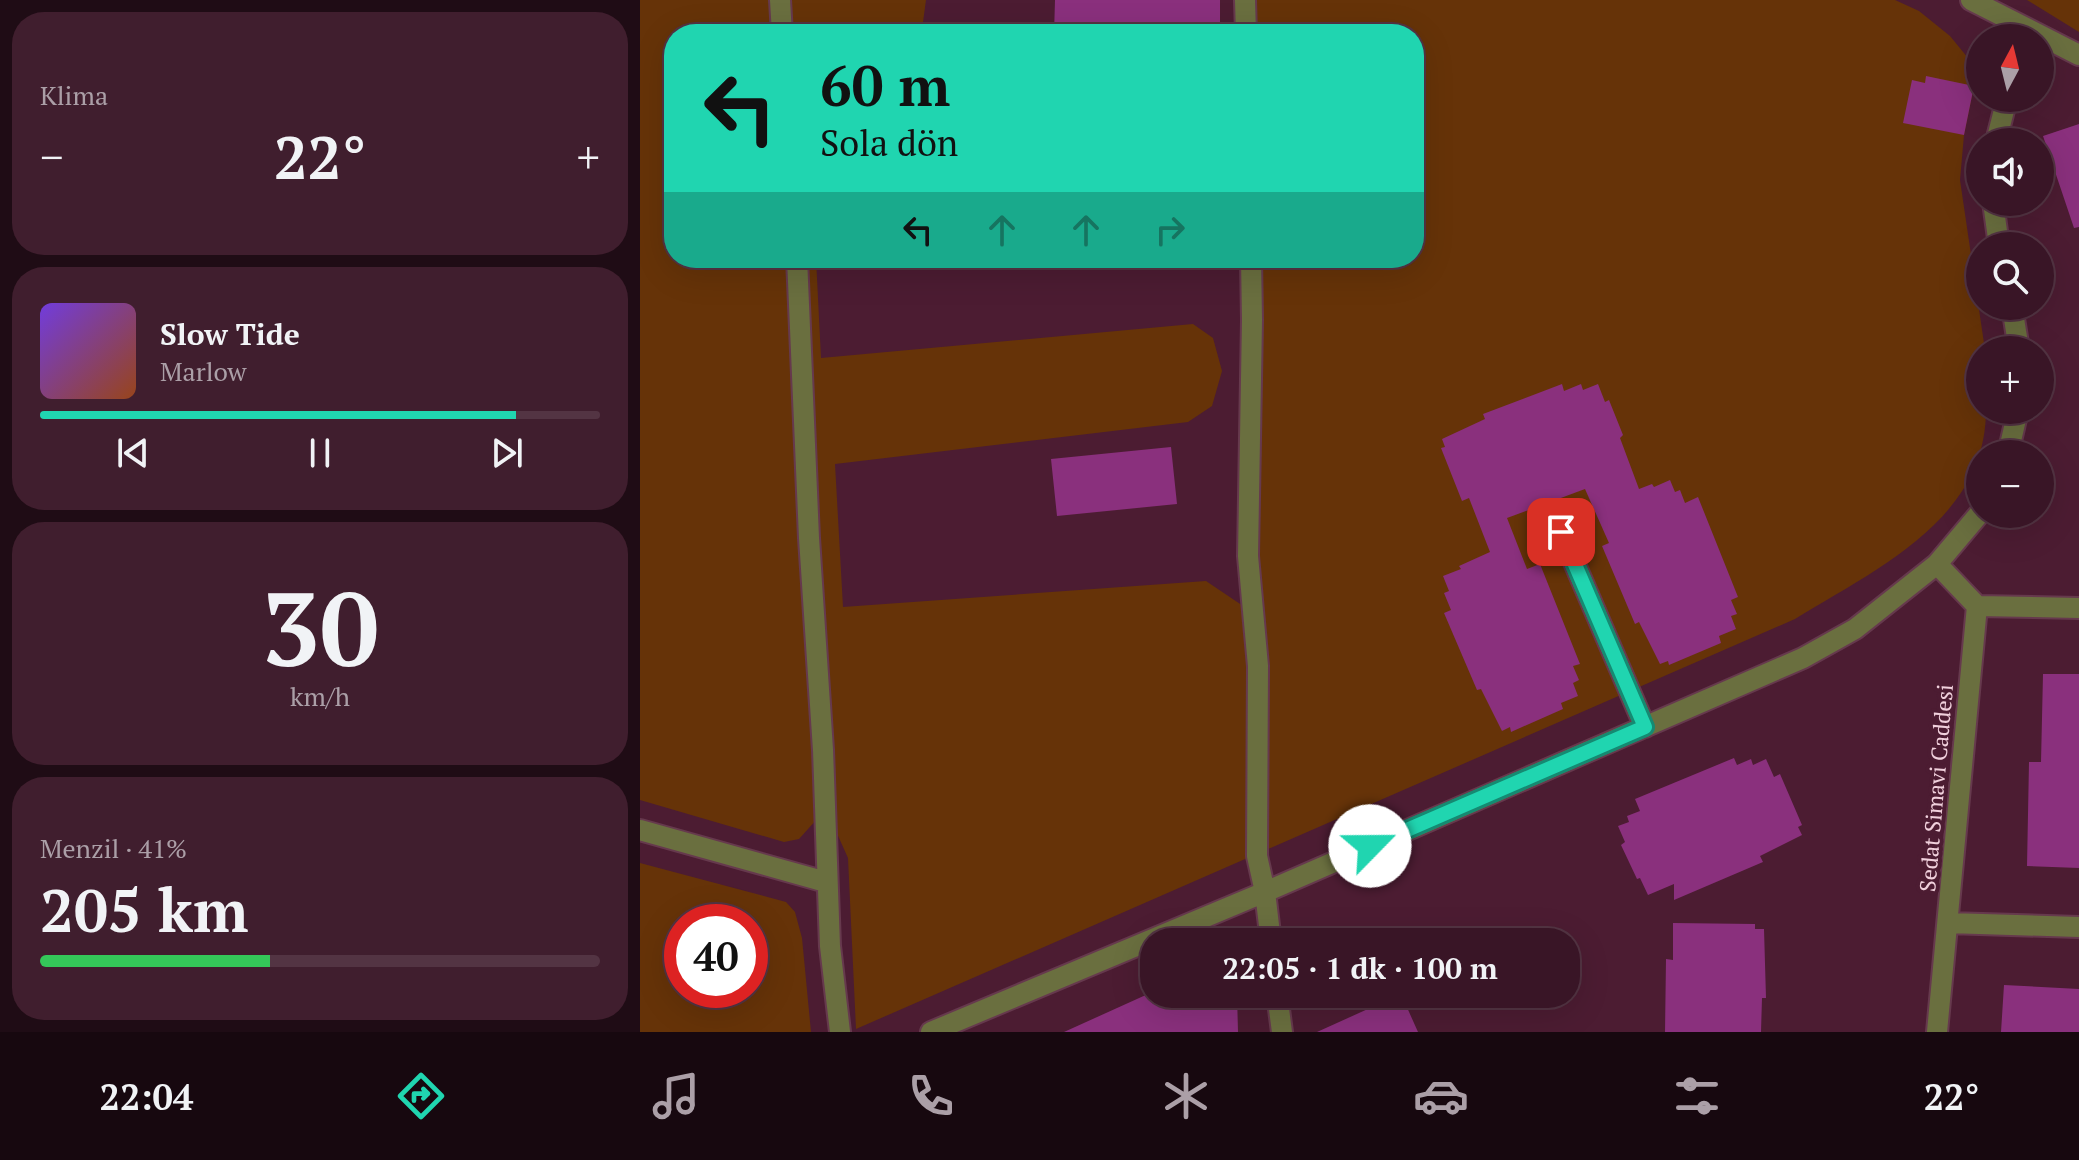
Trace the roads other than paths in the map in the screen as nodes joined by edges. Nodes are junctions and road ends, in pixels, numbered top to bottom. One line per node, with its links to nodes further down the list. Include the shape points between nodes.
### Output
1 (780, 0): 4 (street)
2 (1245, 0): 5 (street)
3 (1971, 0): 6 (street)
4 (781, 24)
5 (1246, 24)
6 (2014, 24)
7 (2054, 44): 8 (street)
8 (2079, 55)
9 (798, 268): 18 (street)
10 (1251, 268): 19 (street, via 1248,556 1258,666 1257,856)
11 (1967, 528): 13 (street)
12 (1561, 532): 16 (street)
13 (1937, 564): 14 (street); 16 (street, via 1855,629 1803,658)
14 (1977, 606): 15 (street); 20 (street, Sedat Simavi Caddesi)
15 (2079, 608)
16 (1645, 727): 19 (street)
17 (640, 830): 18 (street)
18 (826, 882): 24 (street)
19 (1265, 892): 22 (street); 25 (street)
20 (1948, 923): 21 (street); 27 (street, Sedat Simavi Caddesi)
21 (2079, 927)
22 (1269, 928)
23 (1279, 1008): 26 (street)
24 (840, 1032)
25 (931, 1032)
26 (1282, 1032)
27 (1937, 1032)

